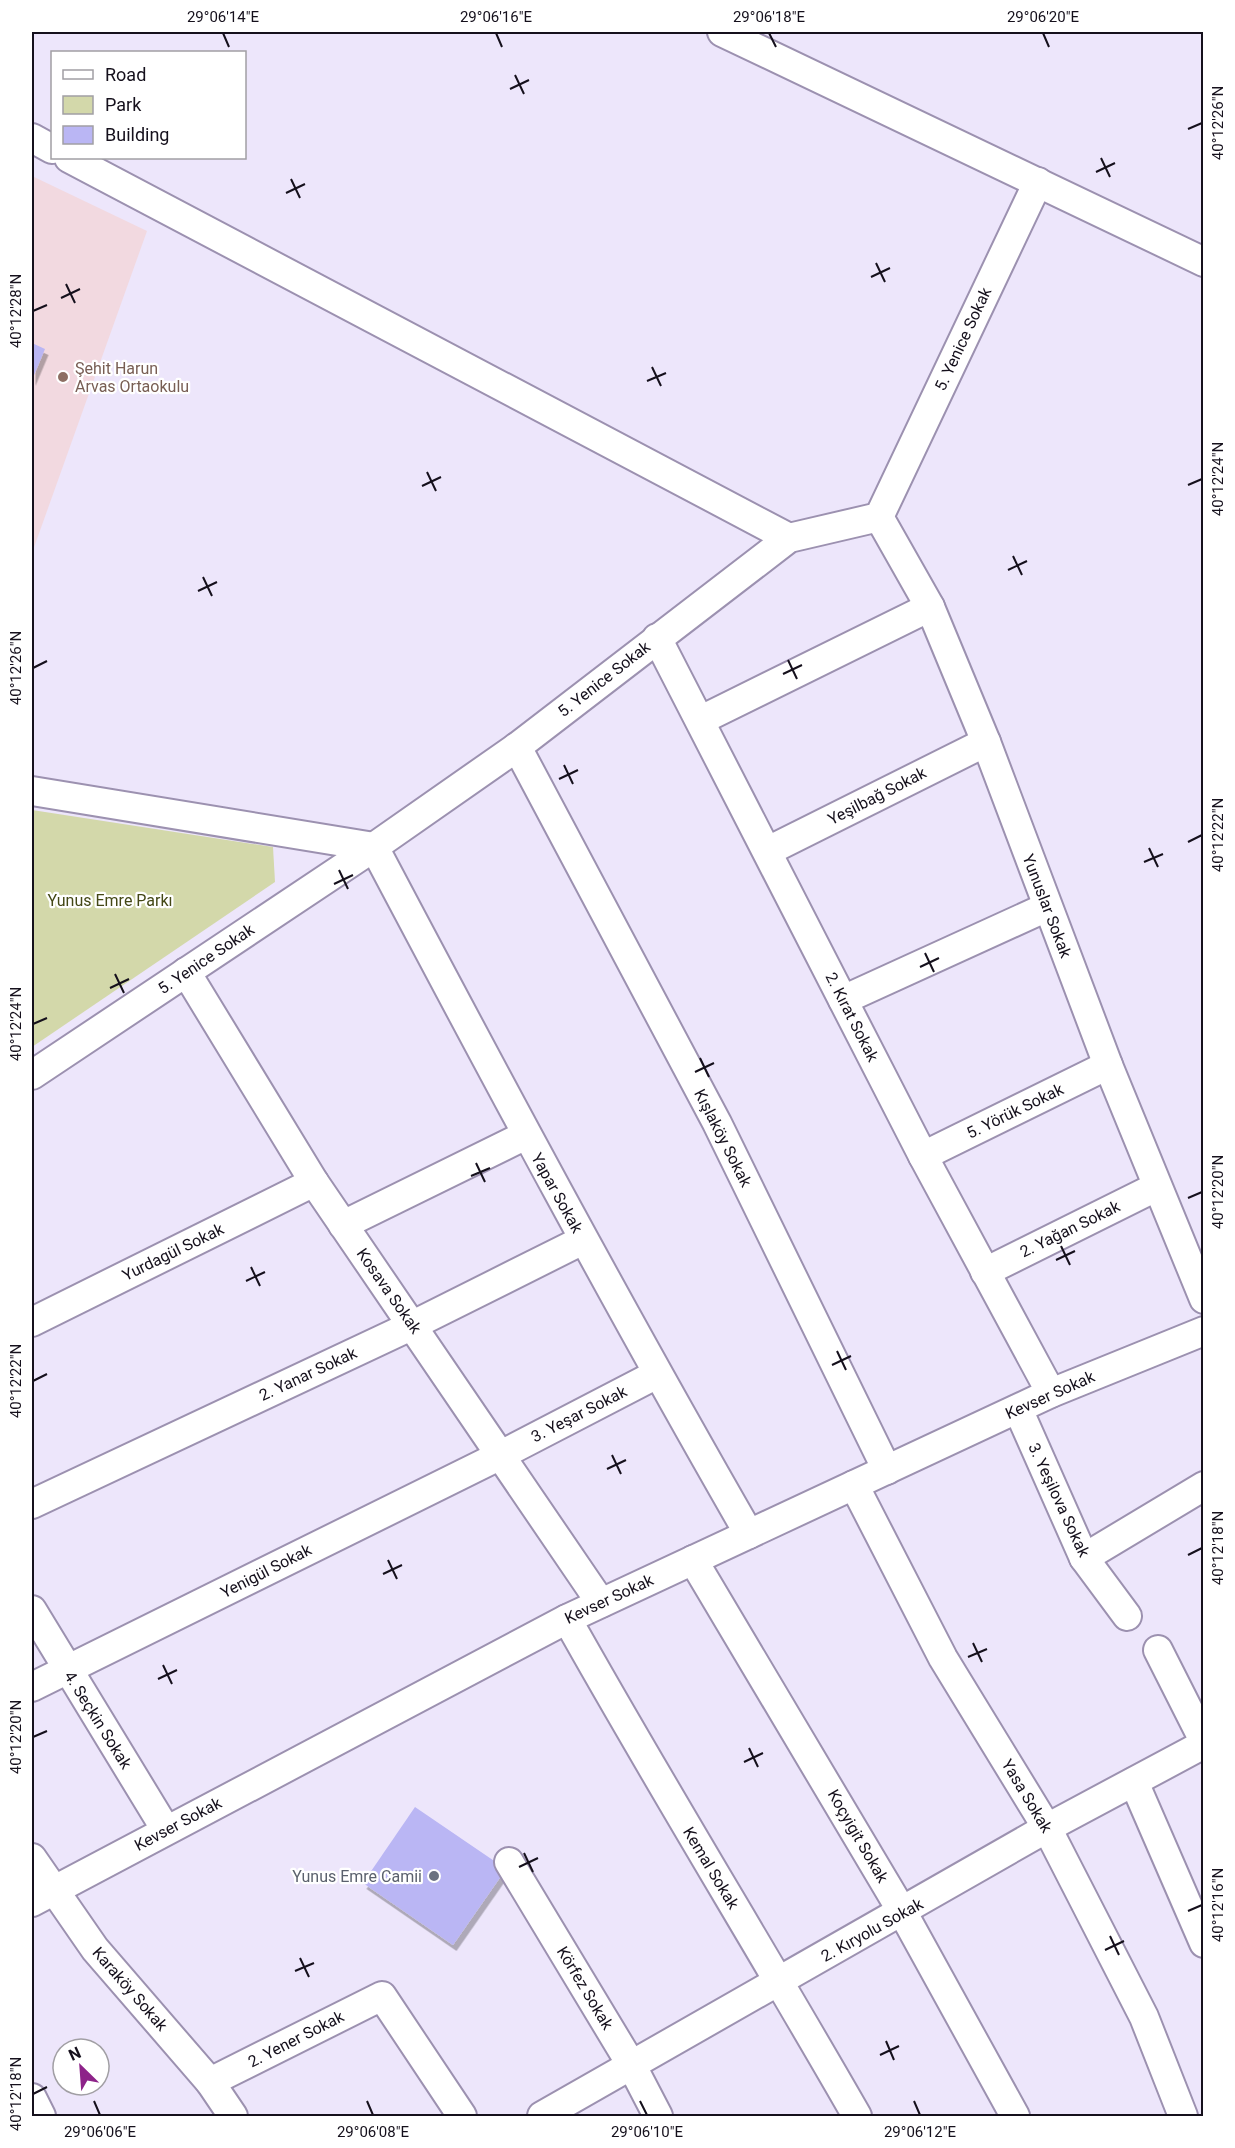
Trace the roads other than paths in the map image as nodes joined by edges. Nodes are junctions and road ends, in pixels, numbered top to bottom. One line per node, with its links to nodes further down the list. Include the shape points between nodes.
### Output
1 (722, 32): 5 (street)
2 (32, 138): 3 (street)
3 (51, 148)
4 (71, 159): 8 (street)
5 (1038, 182): 6 (street); 7 (street, 5. Yenice Sokak)
6 (1203, 262)
7 (879, 517): 8 (street, 5. Yenice Sokak); 9 (street, Yunuslar Sokak)
8 (789, 538): 10 (street, 5. Yenice Sokak)
9 (930, 607): 11 (street); 12 (street, Yunuslar Sokak)
10 (657, 638): 11 (street, 2. Kırat Sokak); 13 (street, 5. Yenice Sokak)
11 (701, 720): 16 (street, 2. Kırat Sokak)
12 (986, 742): 16 (street, Yeşilbağ Sokak); 17 (street, Yunuslar Sokak)
13 (518, 747): 15 (street, 5. Yenice Sokak); 37 (street, Kışlaköy Sokak, via 717,1124)
14 (32, 791): 15 (street)
15 (375, 847): 18 (street, 5. Yenice Sokak); 22 (street, Yapar Sokak)
16 (768, 850): 19 (street, 2. Kırat Sokak)
17 (1047, 907): 19 (street); 20 (street, Yunuslar Sokak)
18 (186, 972): 21 (street, 5. Yenice Sokak); 24 (street, Kosava Sokak)
19 (843, 1000): 23 (street, 2. Kırat Sokak)
20 (1108, 1065): 23 (street, 5. Yörük Sokak); 25 (street, Yunuslar Sokak)
21 (32, 1075)
22 (526, 1135): 26 (street); 27 (street, Yapar Sokak)
23 (923, 1156): 28 (street, 2. Kırat Sokak)
24 (314, 1182): 26 (street, Kosava Sokak); 30 (street, Yurdagül Sokak)
25 (1156, 1187): 28 (street, 2. Yağan Sokak); 29 (street, Yunuslar Sokak)
26 (343, 1225): 31 (street, Kosava Sokak)
27 (583, 1240): 31 (street, 2. Yanar Sokak); 33 (street, Yapar Sokak)
28 (985, 1272): 34 (street, 2. Kırat Sokak)
29 (1203, 1299)
30 (32, 1322)
31 (413, 1325): 36 (street, Kosava Sokak); 40 (street, 2. Yanar Sokak)
32 (1203, 1331): 34 (street, Kevser Sokak)
33 (657, 1374): 36 (street, 3. Yeşar Sokak); 41 (street, Yapar Sokak)
34 (1051, 1393): 35 (street, Kevser Sokak)
35 (1018, 1409): 37 (street, Kevser Sokak); 42 (street, 3. Yeşilova Sokak)
36 (501, 1455): 44 (street, Kosava Sokak); 49 (street, Yenigül Sokak)
37 (887, 1470): 38 (street, Kevser Sokak)
38 (854, 1485): 41 (street, Kevser Sokak); 53 (street, Yasa Sokak, via 944,1658)
39 (1203, 1485): 42 (street)
40 (32, 1504)
41 (749, 1534): 43 (street, Kevser Sokak)
42 (1084, 1558): 46 (street, 3. Yeşilova Sokak)
43 (693, 1560): 44 (street, Kevser Sokak); 58 (street, Koçyigit Sokak)
44 (601, 1603): 47 (street, Kevser Sokak)
45 (32, 1610): 49 (street, 4. Seçkin Sokak)
46 (1127, 1616)
47 (567, 1619): 54 (street, Kevser Sokak); 60 (street, Kemal Sokak, via 641,1752)
48 (1158, 1650): 51 (street)
49 (68, 1671): 50 (street, Yenigül Sokak); 54 (street, 4. Seçkin Sokak)
50 (32, 1687)
51 (1203, 1743): 52 (street, 2. Kıryolu Sokak)
52 (1134, 1782): 53 (street, 2. Kıryolu Sokak); 59 (street)
53 (1047, 1828): 58 (street, 2. Kıryolu Sokak); 71 (street, Yasa Sokak, via 1144,2017)
54 (166, 1830): 57 (street, Kevser Sokak)
55 (32, 1858): 57 (street, Karaköy Sokak)
56 (509, 1862): 61 (street, Körfez Sokak)
57 (43, 1897): 62 (street, Karaköy Sokak, via 94,1949)
58 (903, 1913): 60 (street, 2. Kıryolu Sokak); 70 (street, Koçyigit Sokak)
59 (1203, 1943)
60 (780, 1982): 61 (street, 2. Kıryolu Sokak); 69 (street, Kemal Sokak)
61 (632, 2066): 67 (street, 2. Kıryolu Sokak); 68 (street, Körfez Sokak)
62 (210, 2082): 65 (street, Karaköy Sokak); 66 (street, 2. Yener Sokak, via 382,1996)
63 (32, 2098): 64 (street)
64 (41, 2116)
65 (233, 2116)
66 (461, 2116)
67 (542, 2116)
68 (658, 2116)
69 (857, 2116)
70 (1015, 2116)
71 (1183, 2116)

